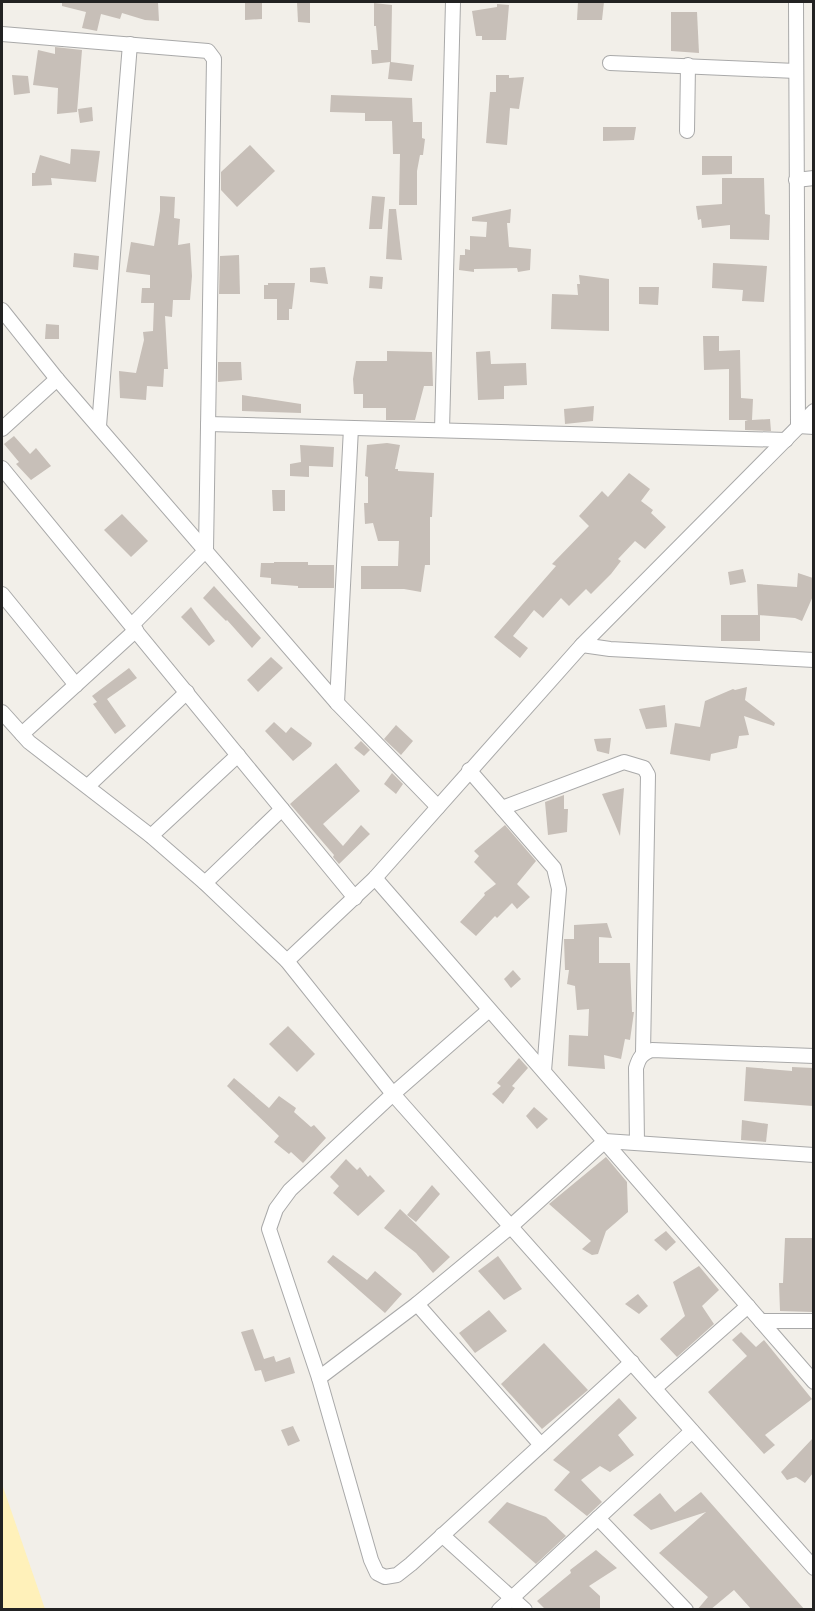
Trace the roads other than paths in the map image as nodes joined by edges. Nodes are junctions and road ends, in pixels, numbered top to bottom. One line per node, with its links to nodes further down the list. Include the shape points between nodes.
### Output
1 (453, 2): 20 (street)
2 (796, 2): 7 (street)
3 (2, 34): 4 (street)
4 (130, 44): 14 (street, via 208,51 214,59); 15 (street)
5 (610, 63): 6 (street)
6 (688, 65): 7 (street); 8 (street)
7 (796, 70): 10 (street)
8 (687, 131)
9 (813, 178): 10 (street)
10 (796, 180): 16 (street)
11 (2, 310): 12 (street)
12 (57, 379): 15 (street); 19 (street)
13 (813, 411): 16 (street)
14 (208, 423): 18 (street); 23 (street)
15 (99, 426): 23 (street)
16 (798, 426): 17 (street); 21 (street)
17 (813, 427)
18 (351, 428): 20 (street); 30 (street)
19 (2, 429)
20 (442, 430): 21 (street)
21 (786, 440): 26 (street)
22 (2, 468): 25 (street)
23 (206, 550): 25 (street); 30 (street)
24 (2, 594): 28 (street)
25 (134, 628): 28 (street); 29 (street)
26 (582, 645): 27 (street); 34 (street)
27 (813, 660)
28 (76, 685): 32 (street)
29 (186, 692): 33 (street); 35 (street)
30 (337, 703): 36 (street)
31 (2, 712): 32 (street)
32 (22, 734): 35 (street)
33 (238, 755): 38 (street); 39 (street)
34 (469, 770): 36 (street); 37 (street)
35 (88, 786): 39 (street)
36 (438, 807): 40 (street)
37 (502, 808): 45 (street, via 624,762 644,768 648,775); 47 (street, via 557,876)
38 (282, 809): 41 (street); 42 (street)
39 (151, 836): 41 (street)
40 (375, 878): 42 (street); 44 (street)
41 (205, 883): 43 (street)
42 (355, 898): 43 (street)
43 (287, 962): 48 (street)
44 (489, 1010): 47 (street); 48 (street)
45 (643, 1053): 46 (street, via 652,1050); 50 (street, via 636,1068)
46 (813, 1056)
47 (544, 1071): 49 (street)
48 (393, 1094): 52 (street); 58 (street, via 282,1198 271,1218 269,1229)
49 (605, 1141): 50 (street); 52 (street); 54 (street)
50 (637, 1143): 51 (street)
51 (813, 1155)
52 (509, 1228): 53 (street); 57 (street)
53 (417, 1304): 58 (street); 62 (street)
54 (748, 1306): 55 (street); 60 (street)
55 (761, 1321): 56 (street); 59 (street)
56 (813, 1321)
57 (632, 1362): 60 (street); 62 (street)
58 (319, 1378): 64 (street, via 377,1573 385,1577 397,1575)
59 (813, 1382)
60 (655, 1388): 61 (street)
61 (692, 1431): 63 (street); 65 (street)
62 (541, 1445): 64 (street)
63 (598, 1518): 66 (street); 69 (street)
64 (442, 1535): 66 (street)
65 (813, 1568)
66 (512, 1598): 67 (street); 68 (street)
67 (499, 1610)
68 (525, 1610)
69 (686, 1610)

